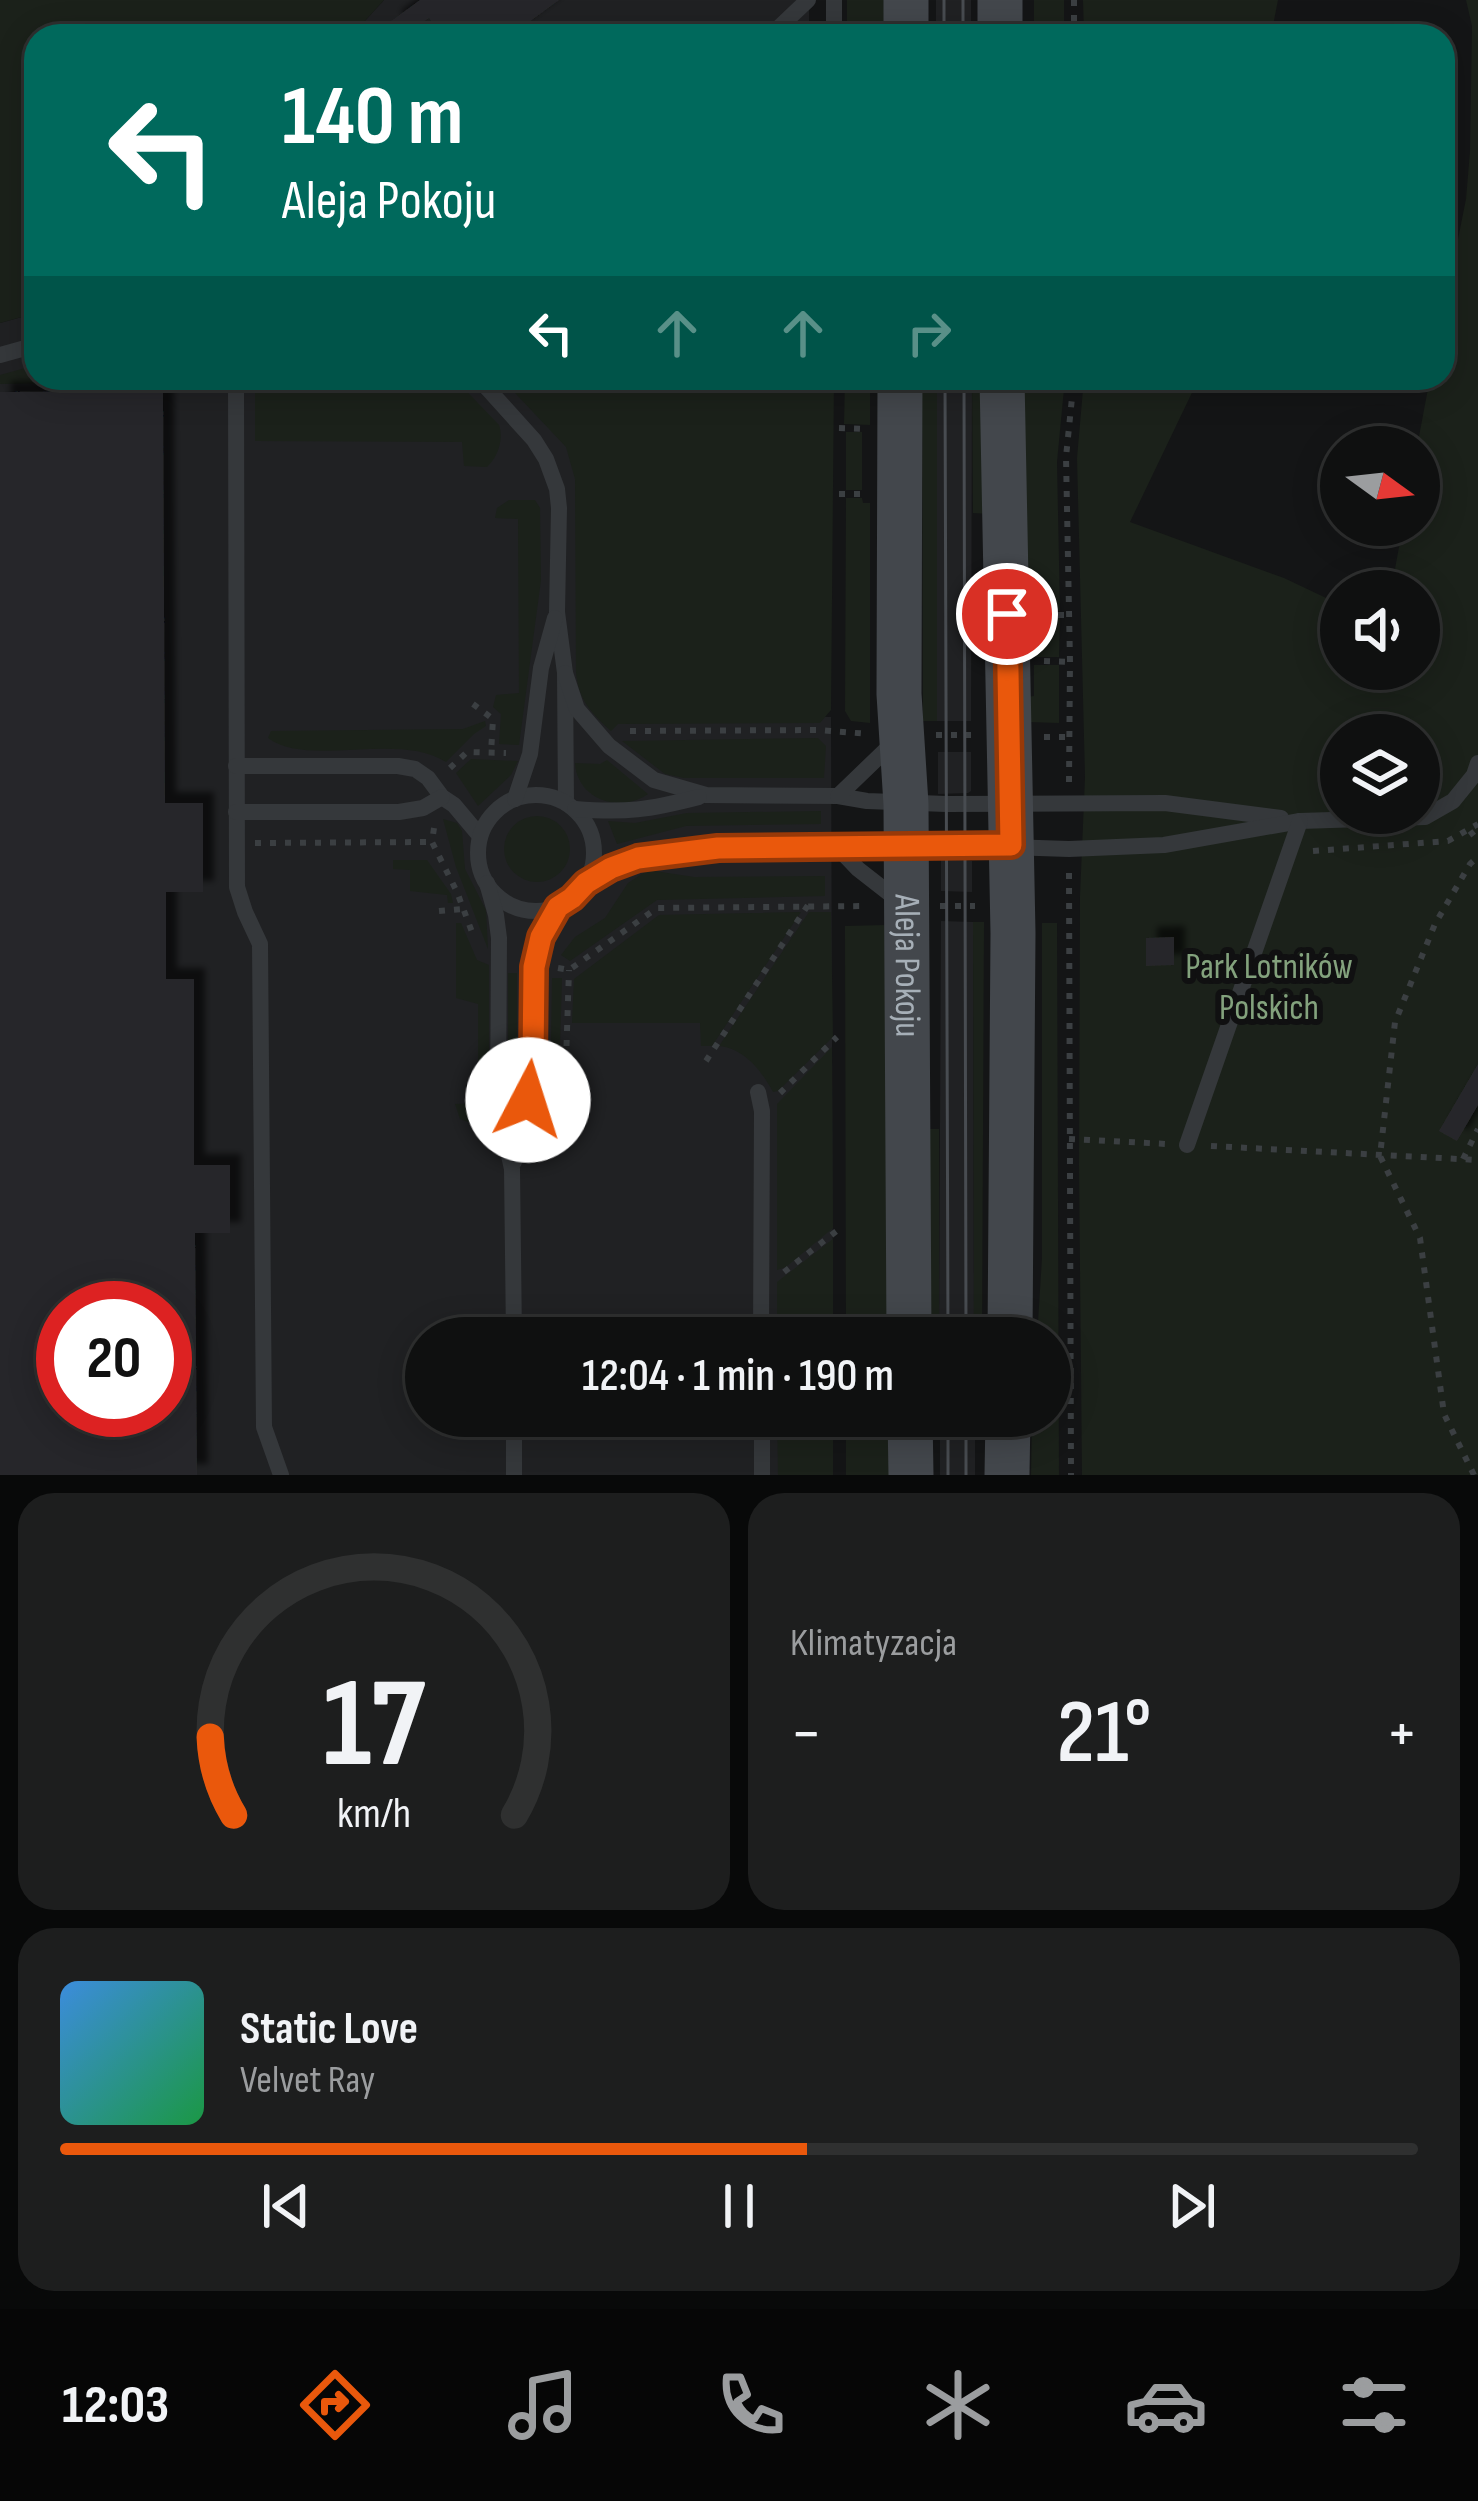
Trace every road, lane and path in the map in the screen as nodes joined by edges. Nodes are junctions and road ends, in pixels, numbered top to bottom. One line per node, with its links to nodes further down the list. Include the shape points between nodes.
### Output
1 (236, 390): 15 (lane)
2 (489, 390): 6 (lane, via 553,475)
3 (900, 390): 10 (main road, Aleja Pokoju)
4 (1001, 390): 28 (main road)
5 (1073, 390): 17 (path, via 1066,458)
6 (557, 612): 7 (lane); 21 (lane)
7 (565, 673): 18 (lane, via 584,720 623,758 654,780); 22 (lane)
8 (473, 704): 12 (path, via 493,718)
9 (621, 731): 10 (path)
10 (898, 734): 11 (path); 19 (lane); 26 (main road, Aleja Pokoju)
11 (977, 736)
12 (491, 752): 13 (path); 16 (path, via 466,752)
13 (520, 754)
14 (1478, 763): 25 (lane, via 1453,801 1425,817)
15 (236, 766): 20 (lane, via 398,766 428,778); 23 (lane)
16 (450, 768)
17 (1069, 774)
18 (706, 795): 19 (lane); 22 (lane, via 630,812)
19 (838, 796): 26 (lane)
20 (442, 797): 23 (lane, via 398,812); 30 (lane)
21 (515, 799): 22 (lane, via 541,794); 30 (lane)
22 (571, 806): 38 (lane, via 593,843)
23 (236, 812): 73 (lane, via 237,887 260,944 264,1427)
24 (435, 819): 32 (path)
25 (1300, 821): 28 (lane, via 1165,803); 28 (lane, via 1164,845 1069,849); 39 (lane)
26 (906, 824): 28 (lane); 28 (lane); 34 (lane); 41 (main road, Aleja Pokoju)
27 (1478, 824): 29 (path)
28 (1010, 825): 68 (main road)
29 (1470, 831): 31 (path); 39 (path, via 1448,842 1311,851 1298,883)
30 (480, 836): 37 (lane)
31 (1478, 841)
32 (432, 842): 33 (path); 46 (path)
33 (250, 843)
34 (837, 847): 38 (lane, via 670,852); 41 (lane)
35 (1478, 856): 59 (path, via 1436,924 1395,1022)
36 (1069, 866): 45 (path)
37 (487, 883): 43 (lane, via 522,909); 62 (lane, via 499,938 497,1108)
38 (586, 883): 43 (lane)
39 (1277, 888): 58 (lane)
40 (808, 905): 41 (path); 50 (path, via 657,908); 53 (path)
41 (903, 906): 42 (path); 67 (main road, Aleja Pokoju)
42 (983, 906)
43 (558, 907): 62 (lane, via 534,967 533,1062)
44 (1056, 907): 45 (path)
45 (1068, 908): 57 (path)
46 (464, 909): 47 (path); 48 (path)
47 (439, 911)
48 (476, 940)
49 (554, 968): 50 (path)
50 (569, 970): 52 (path)
51 (837, 1037): 55 (path)
52 (566, 1061)
53 (706, 1061)
54 (758, 1092): 55 (lane)
55 (763, 1111): 64 (lane)
56 (1478, 1130): 60 (path)
57 (1069, 1139): 58 (path); 78 (path)
58 (1187, 1145): 59 (path)
59 (1380, 1156): 60 (path); 79 (path, via 1420,1238 1444,1414)
60 (1463, 1159): 61 (path)
61 (1478, 1160)
62 (512, 1169): 65 (lane)
63 (838, 1230): 64 (path)
64 (762, 1289): 66 (lane)
65 (514, 1317)
66 (761, 1317)
67 (910, 1317)
68 (1010, 1317)
69 (514, 1437): 74 (lane)
70 (762, 1437): 75 (lane)
71 (910, 1437): 76 (main road)
72 (1008, 1437): 77 (main road)
73 (281, 1475)
74 (514, 1475)
75 (763, 1475)
76 (910, 1475)
77 (1007, 1475)
78 (1071, 1475)
79 (1474, 1475)

